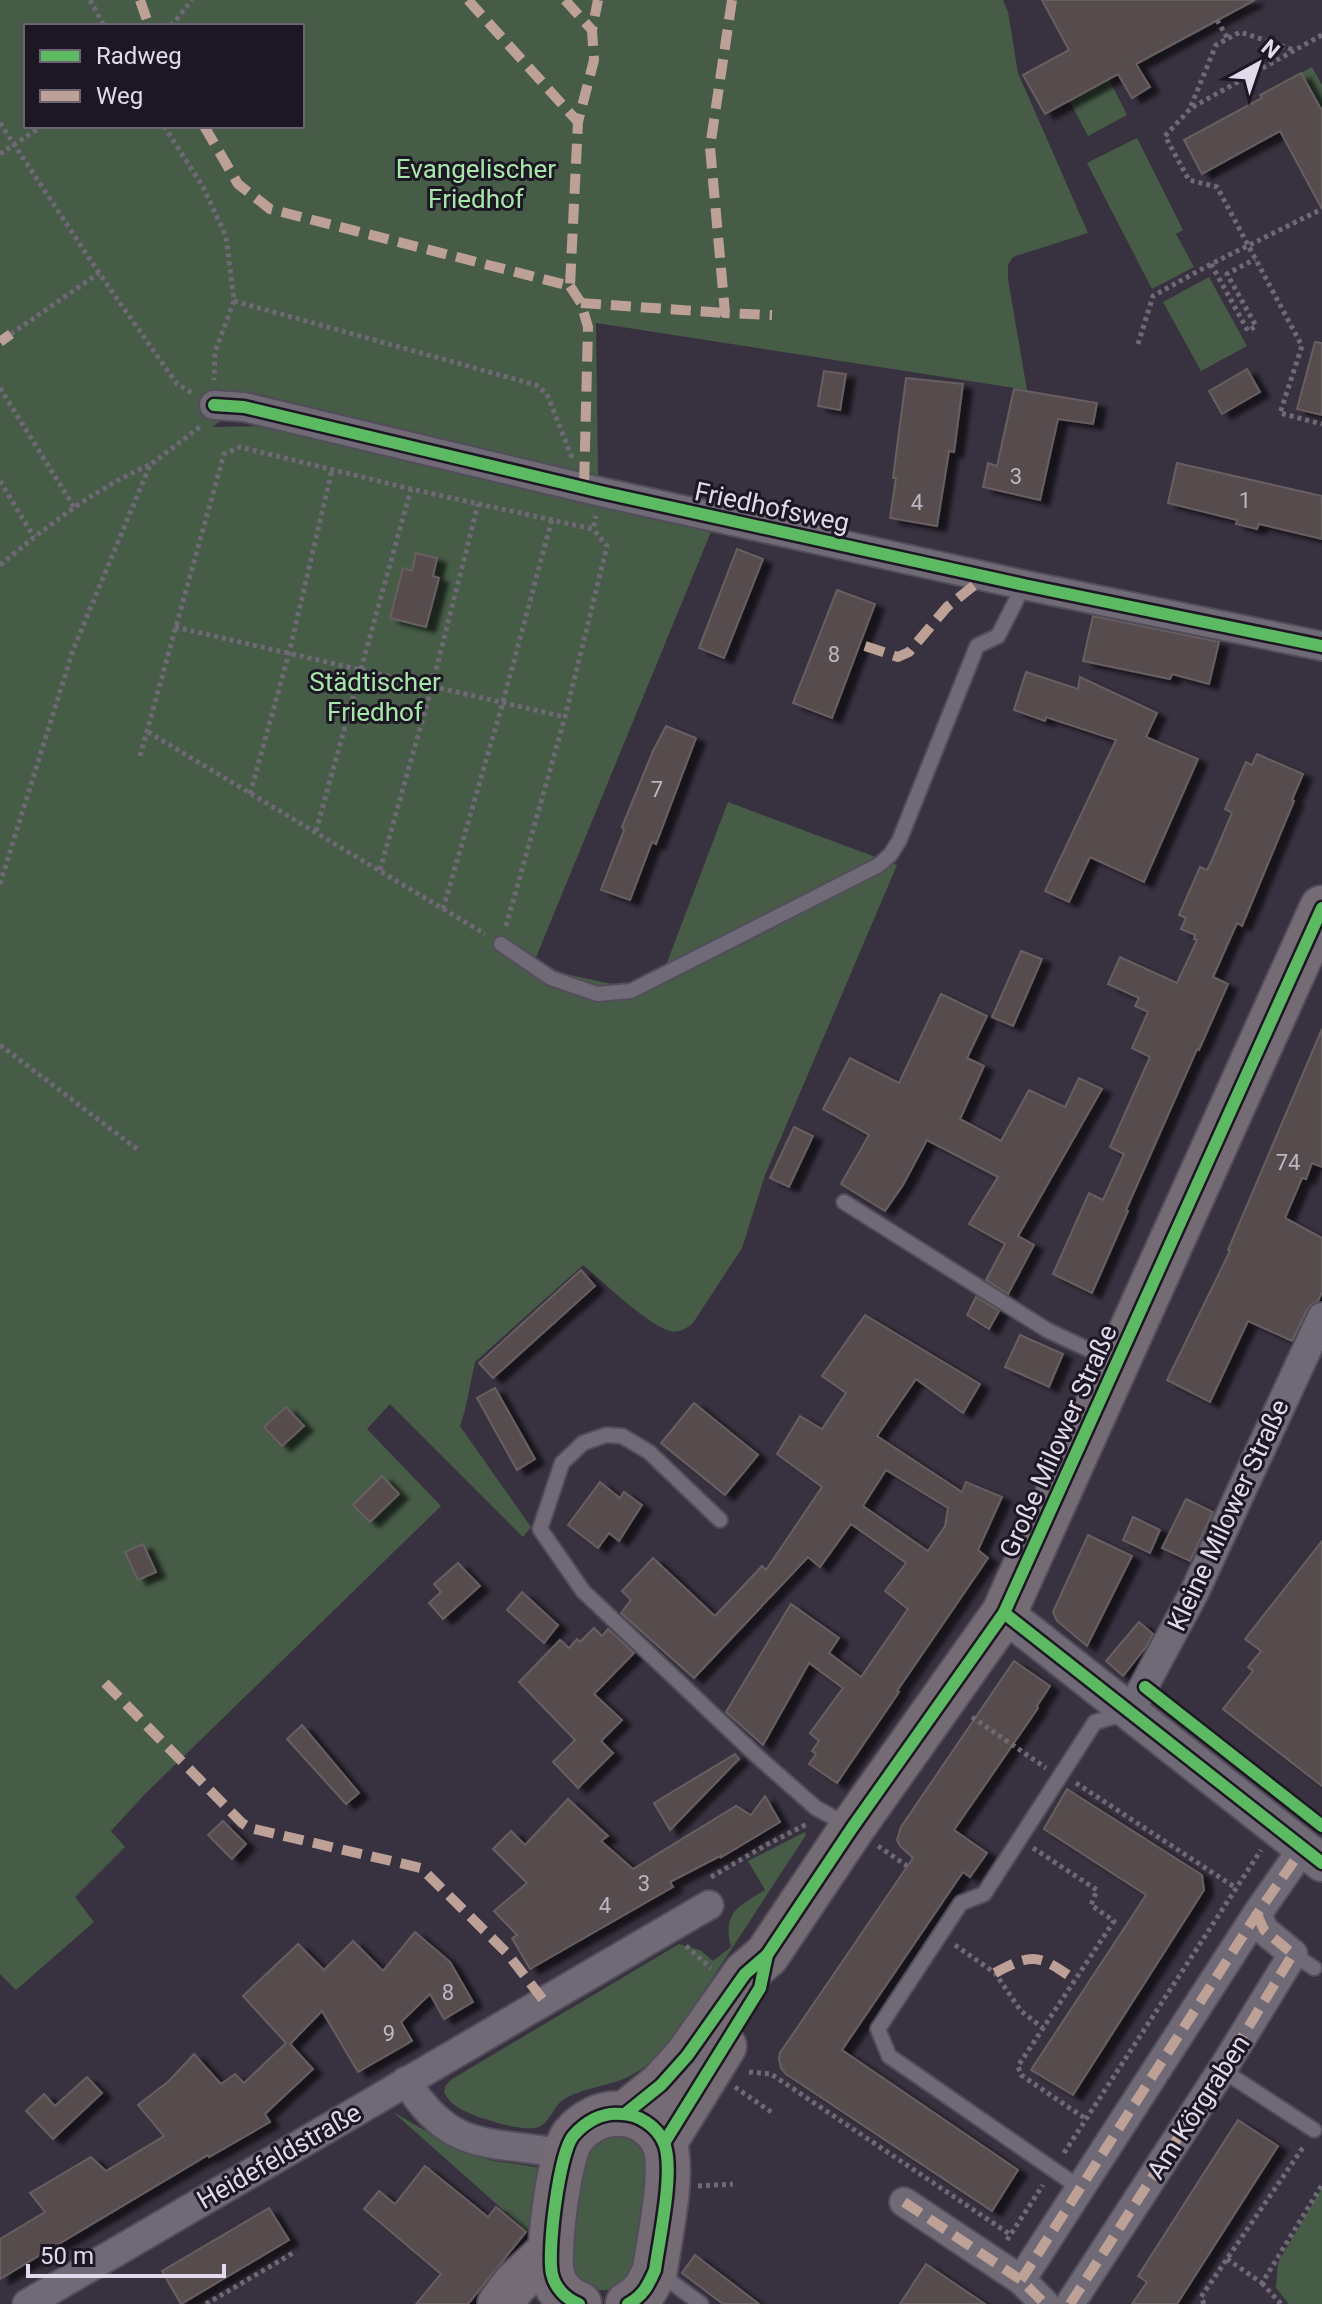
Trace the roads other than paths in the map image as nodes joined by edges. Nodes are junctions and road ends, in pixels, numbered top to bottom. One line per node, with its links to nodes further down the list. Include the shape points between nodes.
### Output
1 (214, 405): 2 (street, Friedhofsweg, via 244,407)
2 (1024, 585): 3 (street, Friedhofsweg); 5 (lane, via 998,636 977,646 899,841 879,865 631,991 597,994 551,978)
3 (1322, 646)
4 (1322, 908): 8 (main road, Große Milower Straße)
5 (501, 944)
6 (844, 1202): 8 (lane, via 1047,1330)
7 (1322, 1317): 11 (street, Kleine Milower Straße, via 1194,1593)
8 (1117, 1363): 10 (main road, Große Milower Straße)
9 (720, 1520): 12 (lane, via 649,1452 622,1436 606,1435 583,1443 562,1463 540,1529 583,1591 816,1808)
10 (1004, 1613): 11 (street); 12 (main road, Große Milower Straße)
11 (1130, 1712): 13 (street); 23 (lane, via 1095,1722 984,1894 961,1903 878,2029 889,2056)
12 (852, 1828): 16 (main road, Große Milower Straße)
13 (1300, 1846): 15 (street)
14 (709, 1905): 18 (street, Heidefeldstraße)
15 (1257, 1914): 17 (street, Am Körgraben, via 1264,1930 1304,1961); 23 (street)
16 (767, 1955): 19 (main road, Große Milower Straße, via 745,1974 687,2056); 21 (main road, Große Milower Straße, via 760,1988)
17 (1222, 2070): 20 (lane); 33 (street, Am Körgraben)
18 (406, 2081): 22 (street, via 420,2104 455,2133); 29 (street, Heidefeldstraße)
19 (625, 2114): 21 (main road, via 647,2122); 22 (main road, Große Milower Straße, via 599,2116 584,2125)
20 (1314, 2130)
21 (664, 2143): 27 (main road, via 668,2161)
22 (563, 2154): 25 (main road)
23 (1080, 2188): 26 (street)
24 (904, 2202): 26 (street)
25 (550, 2251): 28 (main road); 30 (main road)
26 (1021, 2280): 32 (street)
27 (641, 2294): 31 (lane)
28 (558, 2301)
29 (27, 2304)
30 (500, 2304)
31 (701, 2304)
32 (1045, 2304)
33 (1070, 2304)

